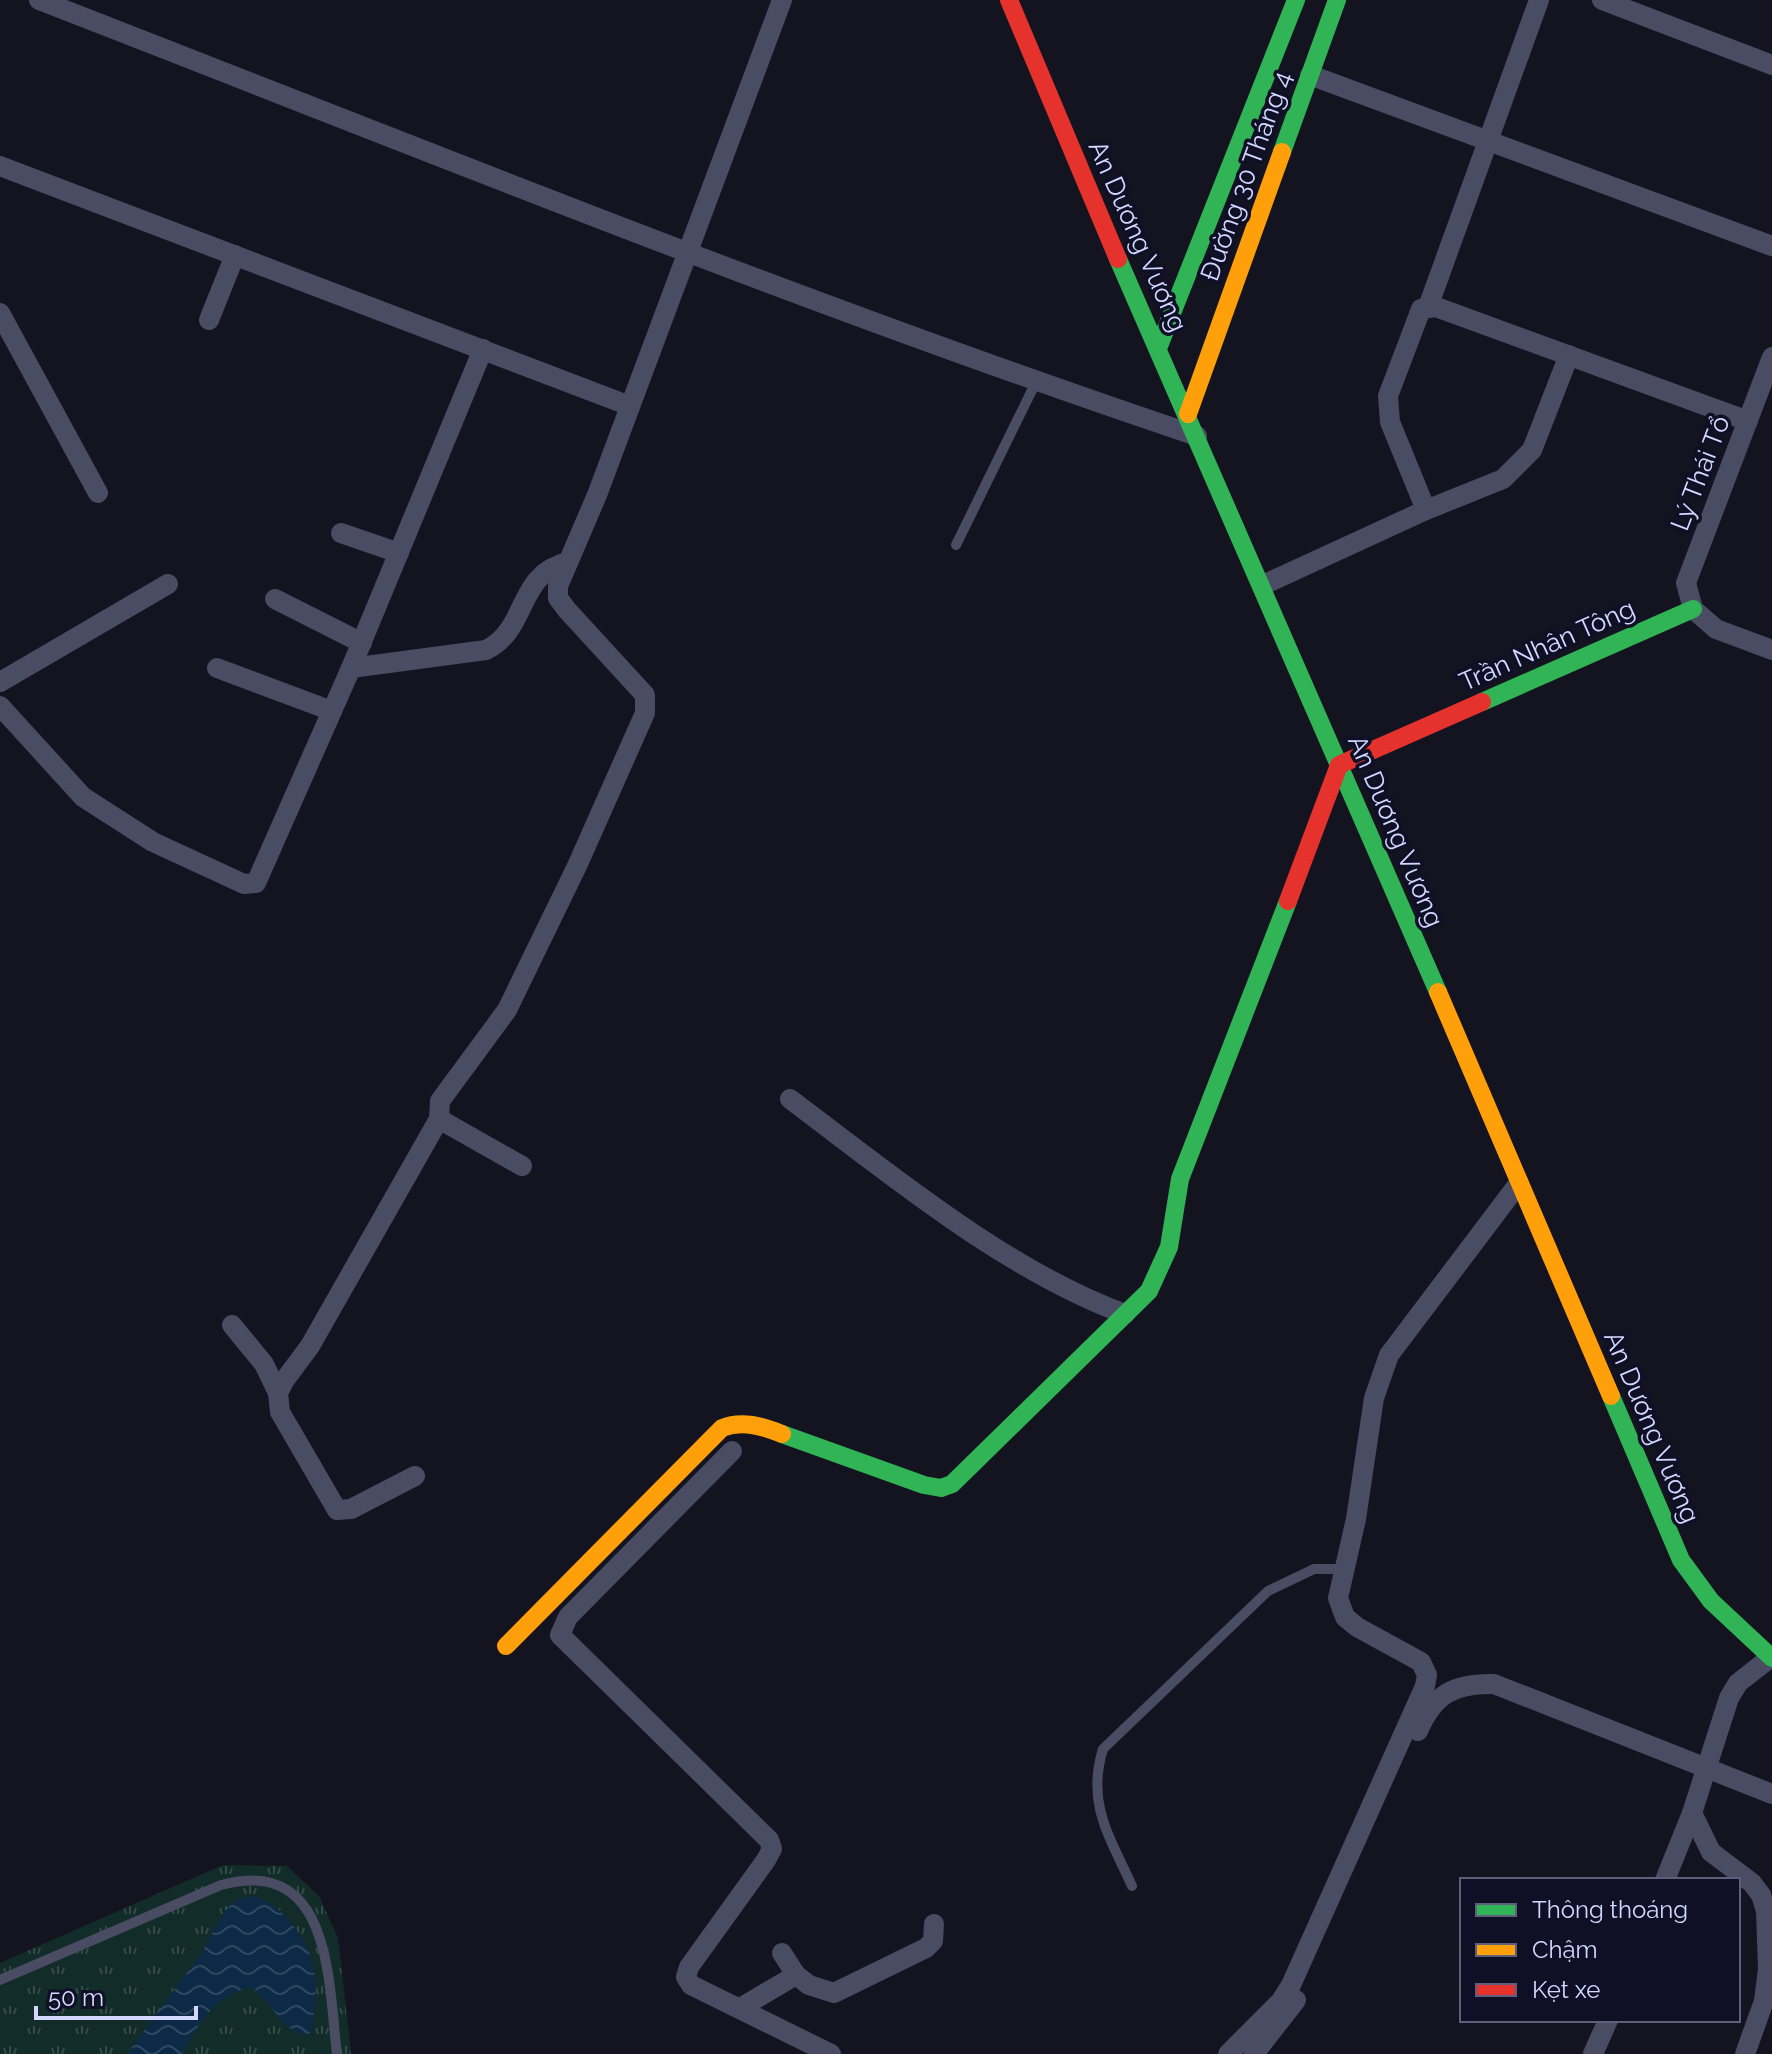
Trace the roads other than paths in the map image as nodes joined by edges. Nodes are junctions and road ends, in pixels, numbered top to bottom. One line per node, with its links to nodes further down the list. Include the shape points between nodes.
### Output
1 (39, 0): 13 (street)
2 (782, 0): 13 (street)
3 (1009, 0): 18 (street, An Dương Vương)
4 (1296, 0): 18 (street, Đường 30 Tháng 4)
5 (1337, 0): 9 (street, Đường 30 Tháng 4)
6 (1539, 0): 10 (street)
7 (1602, 0): 8 (street)
8 (1772, 65)
9 (1310, 75): 10 (street); 24 (street, Đường 30 Tháng 4)
10 (1488, 141): 12 (street); 15 (street)
11 (0, 166): 14 (street)
12 (1772, 246)
13 (690, 252): 22 (street); 23 (street)
14 (235, 255): 17 (street); 19 (street)
15 (1428, 307): 20 (street); 28 (street, via 1421,309 1388,396 1390,422)
16 (0, 313): 27 (street)
17 (209, 320)
18 (1159, 346): 24 (street, An Dương Vương)
19 (483, 349): 23 (street); 31 (street)
20 (1569, 355): 25 (street); 28 (street, via 1532,450 1503,479)
21 (1772, 357): 25 (street, Lý Thái Tổ)
22 (1036, 382): 26 (street); 30 (lane)
23 (630, 406): 32 (street)
24 (1188, 414): 26 (street, An Dương Vương)
25 (1748, 421): 36 (street, Lý Thái Tổ, via 1686,583)
26 (1197, 436): 34 (street, An Dương Vương)
27 (98, 493)
28 (1426, 510): 34 (street)
29 (341, 533): 31 (street)
30 (956, 545)
31 (399, 553): 37 (street)
32 (568, 562): 40 (street, via 542,572 507,636 486,650); 46 (street, via 558,598 648,703 507,1010 440,1101)
33 (168, 584): 41 (street)
34 (1263, 585): 44 (street, An Dương Vương)
35 (275, 599): 37 (street)
36 (1693, 609): 38 (street, via 1716,629); 44 (street, Trần Nhân Tông)
37 (362, 643): 40 (street)
38 (1772, 650)
39 (217, 668): 43 (street)
40 (351, 668): 43 (street)
41 (0, 682)
42 (0, 706): 43 (street, via 83,797 153,842 250,885 260,879)
43 (332, 711)
44 (1339, 765): 48 (street, An Dương Vương); 49 (street, via 1180,1179 1169,1247 1149,1291)
45 (790, 1099): 49 (street, via 933,1206 1057,1281)
46 (439, 1119): 47 (street); 51 (street)
47 (522, 1166)
48 (1519, 1183): 54 (street, via 1389,1355 1374,1398); 56 (street, An Dương Vương, via 1681,1560 1711,1601)
49 (1125, 1314): 55 (street, via 952,1484 941,1488 761,1426 734,1423 722,1428)
50 (232, 1325): 51 (street, via 264,1364)
51 (278, 1393): 53 (street, via 280,1412 337,1510 351,1509)
52 (732, 1451): 66 (street, via 568,1617 560,1635 769,1840 772,1849 766,1860 686,1977 691,1985)
53 (415, 1476)
54 (1343, 1569): 61 (lane, via 1314,1569 1268,1591 1103,1749 1096,1773 1097,1807); 70 (street, via 1338,1598 1345,1617 1421,1662 1425,1686 1296,1976 1281,2001)
55 (506, 1646)
56 (1771, 1658): 57 (street, via 1738,1683 1729,1698)
57 (1707, 1768): 58 (street); 59 (street); 71 (street, via 1494,1684 1468,1683 1437,1699 1422,1722 1312,1972)
58 (1772, 1794)
59 (1692, 1813): 60 (street); 73 (street, via 1711,1852 1752,1883 1766,1911 1764,2001)
60 (1666, 1878)
61 (1132, 1886)
62 (934, 1924): 64 (street, via 933,1941 926,1948 834,1993)
63 (782, 1953): 64 (street)
64 (796, 1975): 66 (street)
65 (0, 1980): 68 (lane, via 221,1885 240,1880 274,1883 301,1899 321,1935)
66 (740, 2008): 69 (street)
67 (1607, 2022): 72 (street)
68 (337, 2054)
69 (831, 2054)
70 (1228, 2054)
71 (1254, 2054)
72 (1593, 2054)
73 (1745, 2054)

